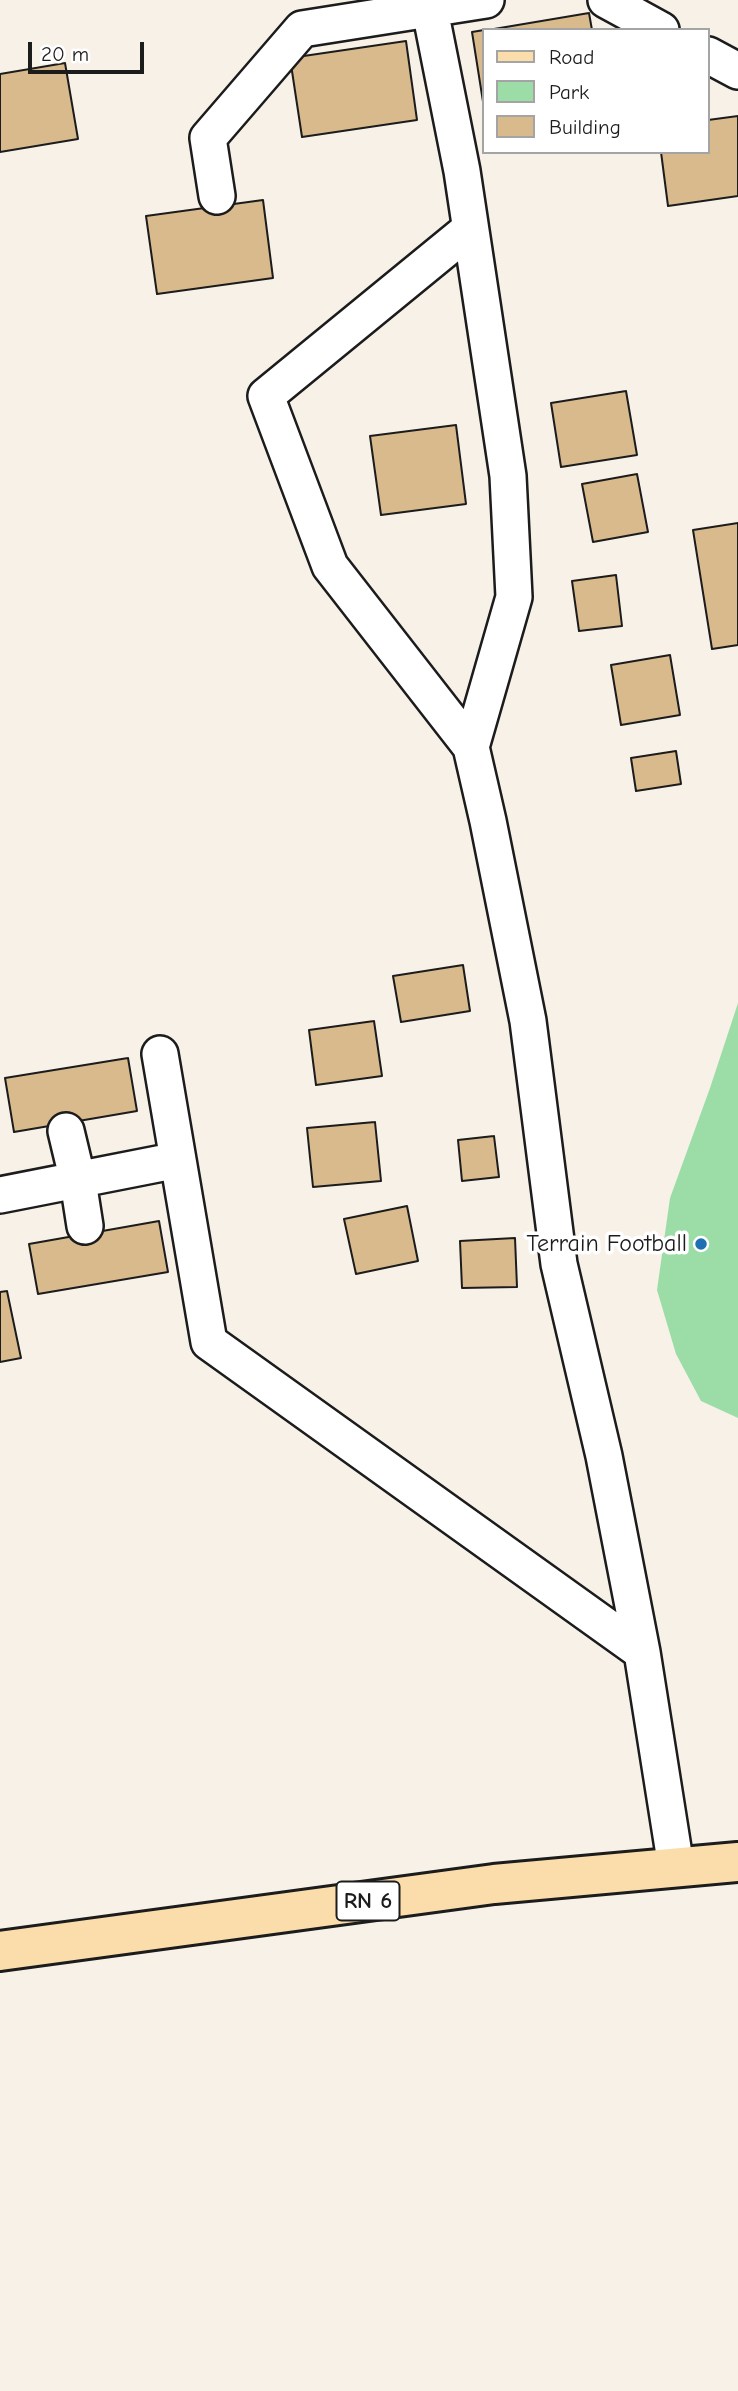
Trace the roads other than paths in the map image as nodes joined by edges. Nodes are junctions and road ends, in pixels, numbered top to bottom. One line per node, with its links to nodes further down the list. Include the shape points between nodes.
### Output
1 (486, 0): 3 (street)
2 (606, 0): 4 (street)
3 (429, 4): 7 (street, via 302,29 208,138); 8 (street)
4 (657, 28)
5 (710, 56): 6 (street)
6 (738, 71)
7 (217, 196)
8 (470, 229): 9 (street, via 508,476 514,597); 9 (street, via 266,396 330,566)
9 (471, 747): 16 (street, via 527,1021 559,1264 604,1456)
10 (160, 1054): 12 (street)
11 (66, 1131): 13 (street)
12 (178, 1160): 13 (street); 16 (street, via 209,1342)
13 (78, 1181): 14 (street); 15 (street)
14 (0, 1195)
15 (85, 1226)
16 (642, 1652): 18 (street)
17 (738, 1861): 18 (main road, RN 6)
18 (676, 1867): 19 (main road, RN 6, via 494,1884)
19 (0, 1951)

